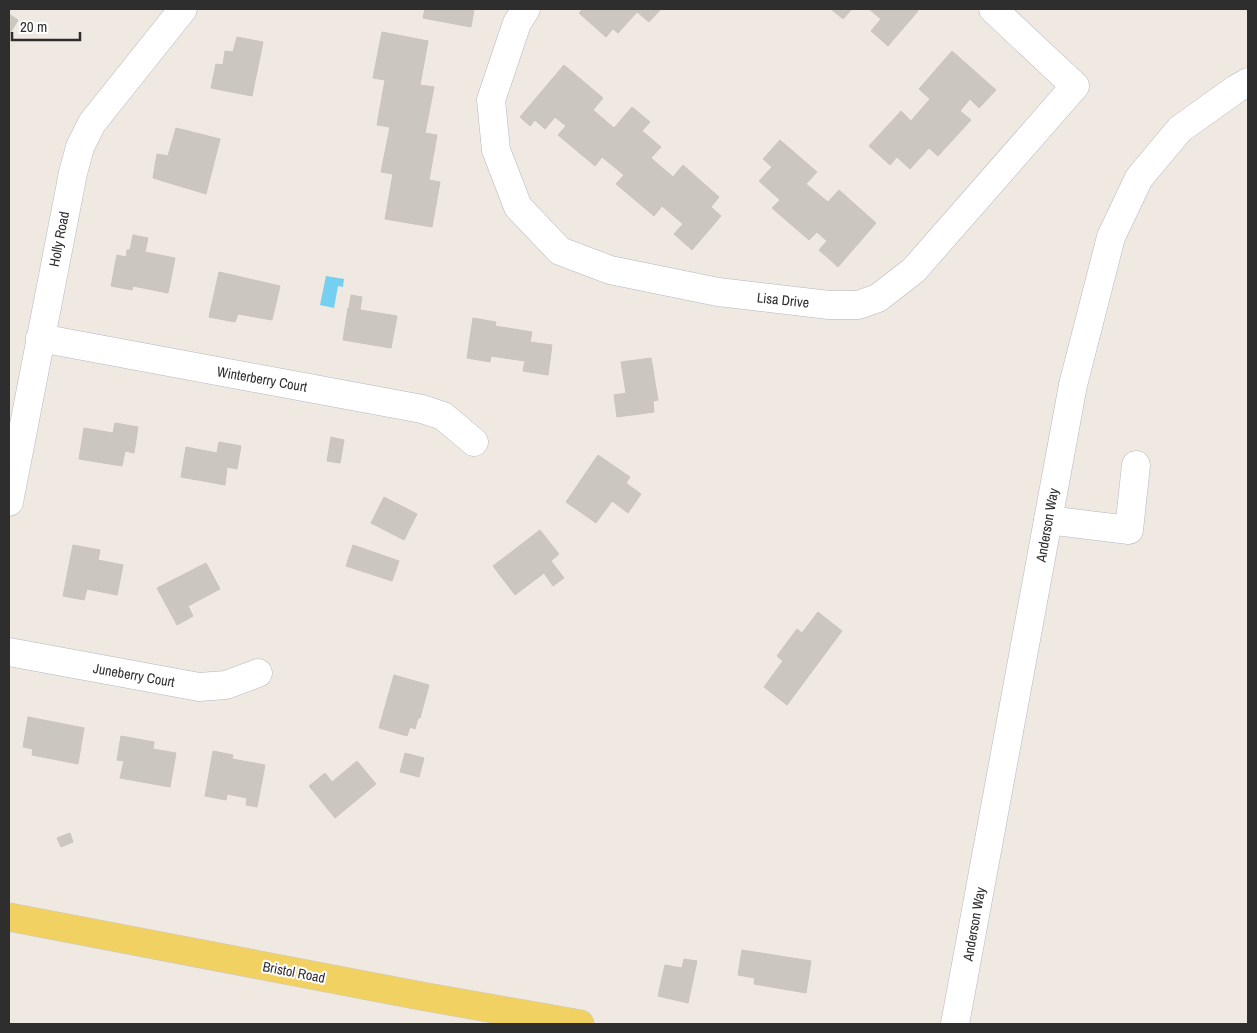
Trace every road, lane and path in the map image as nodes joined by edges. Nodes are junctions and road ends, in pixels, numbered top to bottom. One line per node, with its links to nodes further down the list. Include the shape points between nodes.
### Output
1 (183, 9): 5 (street, Holly Road, via 92,123 80,147)
2 (526, 9): 3 (street, Lisa Drive, via 491,100 496,150 518,207 560,251 610,270 718,292 829,305 858,305 878,298 914,270 1075,86)
3 (993, 9)
4 (1248, 82): 9 (street, Anderson Way, via 1180,129 1138,178 1112,237 1073,384)
5 (40, 338): 6 (street, Winterberry Court, via 422,408 443,416); 8 (street, Holly Road)
6 (474, 442)
7 (1136, 465): 9 (street, via 1129,530)
8 (9, 502)
9 (1048, 520): 15 (street, Anderson Way)
10 (9, 652): 11 (street, Juneberry Court, via 199,687 226,685)
11 (258, 673)
12 (9, 917): 13 (main road, Bristol Road)
13 (543, 1021): 14 (main road, Bristol Road)
14 (580, 1024)
15 (955, 1024)

